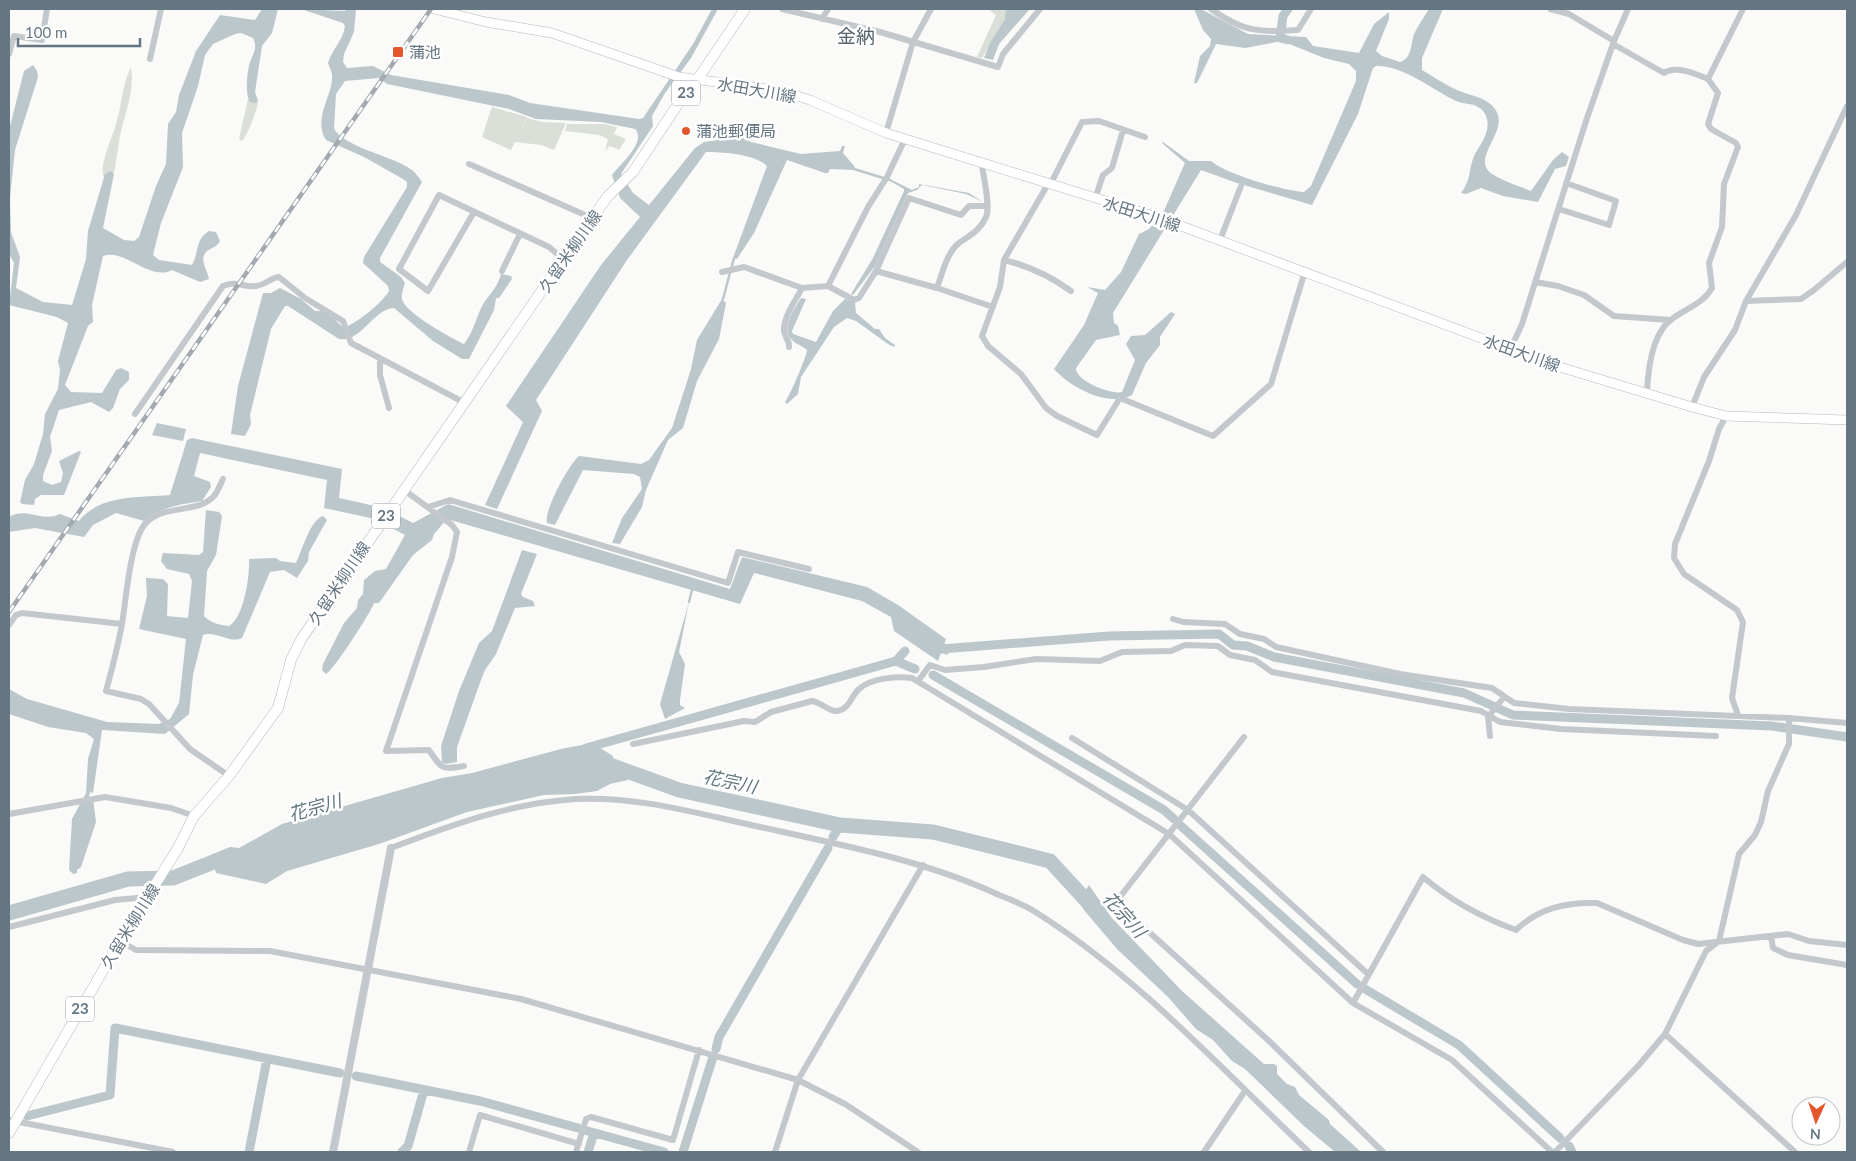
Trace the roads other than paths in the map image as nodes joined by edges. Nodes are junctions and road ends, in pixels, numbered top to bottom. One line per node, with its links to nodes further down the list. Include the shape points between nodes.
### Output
1 (47, 9): 17 (street, via 42,40 14,36)
2 (161, 9): 18 (street)
3 (434, 9): 20 (main road, 水田大川線, via 552,33 675,76)
4 (745, 9): 20 (main road, 久留米柳川線 / 23)
5 (782, 9): 14 (street)
6 (828, 9): 14 (street)
7 (931, 9): 15 (street)
8 (1040, 9): 15 (street, via 1003,54 998,67)
9 (1211, 9): 10 (street, via 1250,30 1274,31 1298,30)
10 (1311, 9)
11 (1550, 9): 16 (street, via 1569,14)
12 (1628, 9): 16 (street)
13 (1743, 9): 19 (street)
14 (822, 19): 15 (street)
15 (914, 42): 23 (street)
16 (1613, 43): 19 (street, via 1664,73 1669,70 1687,72); 28 (street)
17 (9, 54)
18 (150, 59)
19 (1708, 78): 52 (street, via 1718,93 1708,124 1710,129 1738,147 1724,184 1722,227 1709,263 1712,288 1698,304)
20 (697, 80): 23 (main road, 水田大川線, via 782,91); 35 (main road, 久留米柳川線 / 23, via 628,177)
21 (1847, 106): 50 (street, via 1796,215)
22 (1123, 130): 24 (street); 29 (street, via 1099,121 1082,122); 31 (street, via 1112,168 1103,175)
23 (886, 133): 25 (main road, 水田大川線)
24 (1144, 137)
25 (905, 139): 27 (main road, 水田大川線); 46 (street)
26 (469, 164): 35 (street)
27 (982, 164): 29 (main road, 水田大川線); 32 (street, via 988,196)
28 (1566, 183): 33 (street); 33 (street, via 1616,201 1609,225)
29 (1049, 185): 31 (main road, 水田大川線); 39 (street)
30 (1241, 186): 37 (street)
31 (1095, 198): 37 (main road, 水田大川線)
32 (986, 206): 42 (street, via 969,206 961,214 909,198); 48 (street, via 986,217 972,236 958,244)
33 (1559, 209): 45 (street)
34 (474, 212): 34 (street, via 439,195 399,269 428,291); 36 (street)
35 (592, 218): 38 (main road, 久留米柳川線 / 23)
36 (520, 234): 38 (street, via 549,247); 41 (street)
37 (1220, 240): 43 (main road, 水田大川線)
38 (564, 260): 57 (main road, 久留米柳川線 / 23)
39 (1004, 260): 49 (street, via 1050,276); 51 (street)
40 (1847, 262): 50 (street, via 1800,298)
41 (502, 271)
42 (876, 271): 46 (street, via 859,298 854,300); 48 (street)
43 (1304, 271): 51 (street, via 1271,384 1213,436 1120,398 1097,435 1057,416 1046,408 1021,374 982,339); 54 (main road, 水田大川線)
44 (722, 272): 47 (street, via 744,267)
45 (1535, 282): 52 (street, via 1584,296 1614,316); 54 (street)
46 (828, 286): 47 (street)
47 (802, 288): 53 (street, via 784,323 783,332)
48 (937, 288): 51 (street)
49 (1071, 291)
50 (1746, 301): 58 (street, via 1735,330 1704,377)
51 (993, 307)
52 (1670, 320): 56 (street, via 1649,362)
53 (789, 347)
54 (1510, 350): 56 (main road, 水田大川線)
55 (380, 359): 57 (street); 59 (street, via 380,375); 60 (street, via 351,344 343,321 305,298 279,277 254,287 228,284 223,286)
56 (1646, 392): 58 (main road, 水田大川線)
57 (465, 403): 64 (main road, 久留米柳川線 / 23)
58 (1692, 407): 61 (main road, 水田大川線)
59 (390, 408)
60 (135, 414)
61 (1726, 416): 62 (main road, 水田大川線); 72 (street, via 1675,544 1674,558 1684,574 1741,616 1743,622 1732,698)
62 (1847, 420)
63 (223, 478): 68 (street, via 213,498 203,504 166,512 145,524 138,537)
64 (404, 490): 65 (street); 82 (main road, 久留米柳川線 / 23, via 302,638 291,660 278,708)
65 (428, 507): 66 (street, via 450,500 728,583 738,552); 81 (street, via 457,532 452,556 386,751 430,750 440,767)
66 (809, 569)
67 (1173, 619): 71 (street, via 1224,624 1240,634 1264,639 1276,648 1400,674 1492,688)
68 (122, 624): 69 (street, via 22,613 16,615); 82 (street, via 106,691 141,699 190,749)
69 (9, 625)
70 (918, 681): 73 (street, via 930,666 944,670 1036,659 1100,661 1122,652 1171,651 1185,645 1218,646 1230,655 1255,660 1272,672 1481,711); 80 (street, via 902,676 871,683 860,688 846,708 838,711 812,701 771,712 755,722 744,721); 86 (street)
71 (1504, 697): 72 (street, via 1514,703 1569,709); 73 (street)
72 (1738, 715): 74 (street)
73 (1488, 717): 76 (street); 77 (street, via 1500,722 1561,729)
74 (1790, 718): 75 (street); 93 (street, via 1789,744 1768,791 1761,822 1739,854)
75 (1847, 724)
76 (1490, 736)
77 (1716, 736)
78 (1244, 737): 83 (street)
79 (1072, 738): 83 (street)
80 (633, 744)
81 (464, 766)
82 (228, 776): 85 (main road, 久留米柳川線 / 23)
83 (1188, 810): 86 (street); 97 (street)
84 (9, 814): 85 (street, via 105,797 171,808)
85 (194, 816): 89 (main road, 久留米柳川線 / 23)
86 (1169, 834): 98 (street); 114 (street, via 1116,902 1268,1040)
87 (391, 848): 88 (street, via 445,827 515,806 576,799 638,800); 96 (street)
88 (923, 865): 101 (street); 102 (street, via 967,880 1035,911 1086,947 1149,999)
89 (150, 892): 90 (street); 92 (main road, 久留米柳川線 / 23)
90 (9, 927)
91 (1771, 936): 93 (street); 94 (street, via 1788,934 1809,941); 95 (street, via 1773,948 1788,955)
92 (120, 941): 96 (street, via 136,950 270,951); 103 (main road, 久留米柳川線 / 23)
93 (1719, 941): 97 (street, via 1698,944 1683,940 1597,904 1584,903 1546,909 1516,930 1469,908 1423,877); 99 (street, via 1706,951)
94 (1847, 945)
95 (1847, 965)
96 (368, 969): 100 (street, via 521,999); 107 (street)
97 (1368, 974): 98 (street)
98 (1353, 1003): 115 (street, via 1452,1060)
99 (1665, 1034): 115 (street); 116 (street)
100 (699, 1050): 101 (street); 105 (street, via 674,1140 591,1117 586,1119)
101 (798, 1080): 110 (street); 111 (street, via 845,1104)
102 (1245, 1090): 112 (street); 113 (street)
103 (12, 1120): 104 (main road, 久留米柳川線 / 23); 106 (street)
104 (9, 1133)
105 (578, 1144): 108 (street, via 480,1115); 109 (street)
106 (173, 1152)
107 (333, 1152)
108 (469, 1152)
109 (576, 1152)
110 (775, 1152)
111 (918, 1152)
112 (1204, 1152)
113 (1309, 1152)
114 (1383, 1152)
115 (1553, 1152)
116 (1795, 1152)

